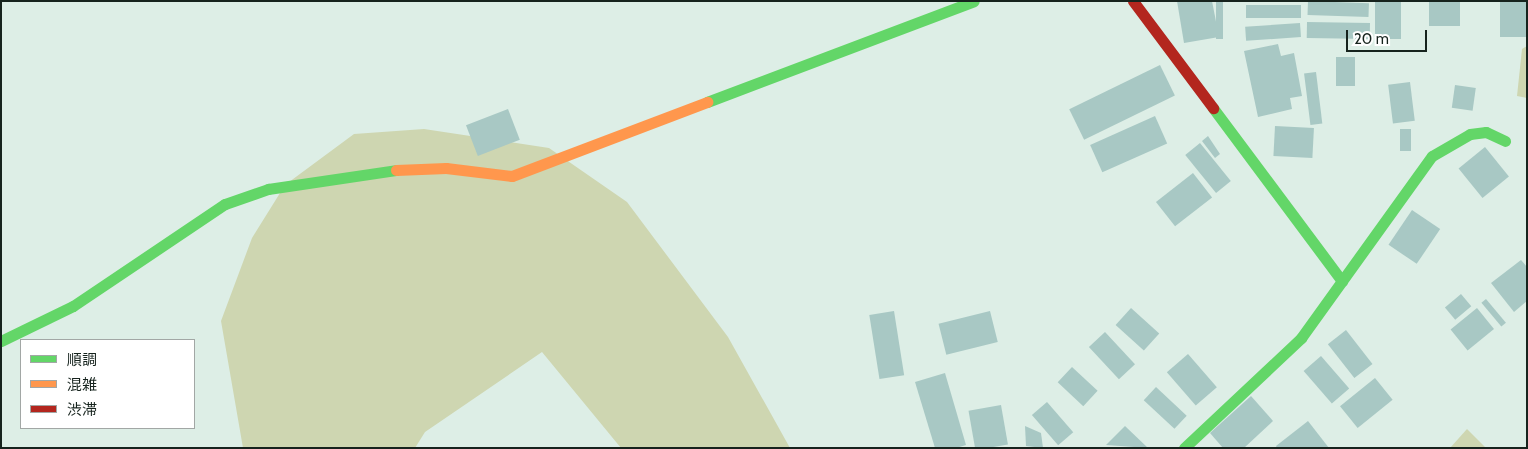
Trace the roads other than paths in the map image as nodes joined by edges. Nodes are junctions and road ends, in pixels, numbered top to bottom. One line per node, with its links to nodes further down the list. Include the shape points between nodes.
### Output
1 (974, 1): 5 (street, via 512,176 446,168 389,170 268,189 225,204 73,306)
2 (1133, 1): 4 (street)
3 (1505, 140): 4 (street, via 1486,132 1470,134 1432,156)
4 (1342, 281): 6 (street, via 1301,338)
5 (1, 341)
6 (1184, 448)

